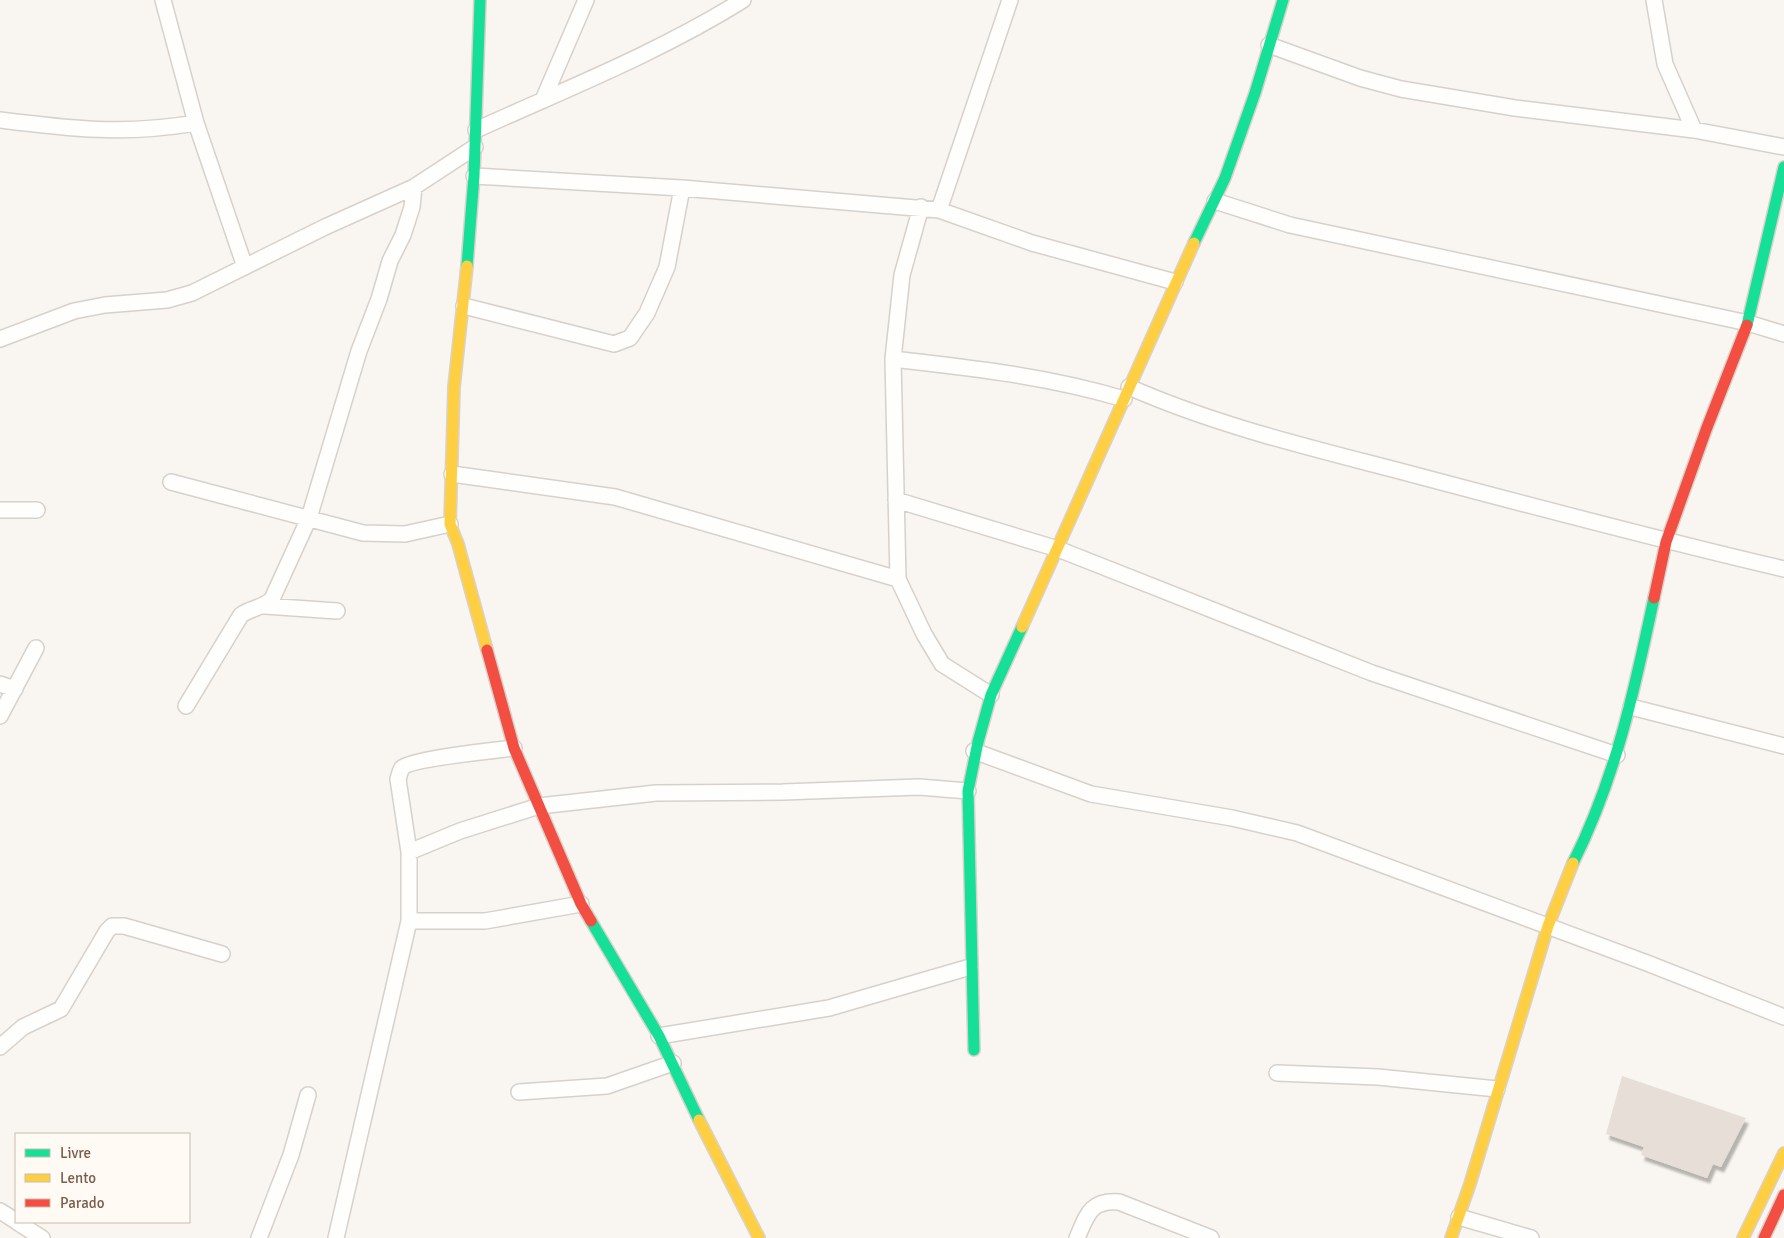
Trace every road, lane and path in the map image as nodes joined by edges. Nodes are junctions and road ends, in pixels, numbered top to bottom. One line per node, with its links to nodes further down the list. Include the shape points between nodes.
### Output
1 (163, 0): 11 (street)
2 (480, 0): 12 (street)
3 (586, 0): 9 (street)
4 (743, 0): 9 (street, via 680,38)
5 (1010, 0): 22 (street)
6 (1283, 0): 8 (street)
7 (1654, 0): 13 (street, via 1665,64)
8 (1269, 45): 13 (street, via 1360,78 1401,89 1515,108); 20 (street, via 1234,157)
9 (542, 100): 12 (street)
10 (0, 120): 11 (street, via 61,128 136,131)
11 (196, 123): 23 (street)
12 (476, 130): 14 (street)
13 (1694, 130): 15 (street)
14 (476, 147): 17 (street); 18 (street)
15 (1784, 147)
16 (1784, 167): 26 (street)
17 (474, 176): 19 (street); 25 (street)
18 (414, 187): 23 (street); 36 (street, via 412,207 359,351)
19 (682, 188): 21 (street); 25 (street, via 667,266 647,313 630,338 614,344)
20 (1214, 201): 24 (street); 26 (street, via 1290,225)
21 (921, 207): 22 (street); 29 (street, via 902,274)
22 (939, 210): 24 (street, via 1032,243)
23 (245, 267): 28 (street, via 192,293 167,300 74,311)
24 (1175, 282): 30 (street)
25 (464, 306): 31 (street, via 454,387)
26 (1748, 323): 27 (street); 38 (street)
27 (1784, 334)
28 (0, 339)
29 (893, 360): 30 (street, via 1008,373); 33 (street)
30 (1126, 393): 38 (street, via 1252,432); 39 (street)
31 (452, 474): 37 (street); 41 (street, via 615,497)
32 (171, 482): 36 (street)
33 (896, 500): 39 (street); 41 (street)
34 (0, 510): 35 (street)
35 (37, 510)
36 (309, 518): 37 (street, via 363,533 383,535 405,534); 42 (street, via 272,599)
37 (450, 524): 52 (street)
38 (1666, 542): 40 (street); 49 (street)
39 (1058, 549): 47 (street); 54 (street, via 1372,673)
40 (1784, 569)
41 (898, 579): 47 (street, via 942,664)
42 (265, 606): 43 (street); 48 (street, via 251,608 241,615)
43 (337, 611)
44 (36, 648): 46 (street)
45 (0, 684): 46 (street)
46 (15, 690): 50 (street)
47 (991, 695): 53 (street)
48 (186, 706)
49 (1631, 707): 51 (street); 54 (street)
50 (0, 716)
51 (1784, 746)
52 (514, 748): 56 (street); 57 (street, via 408,764 401,769 398,779)
53 (974, 751): 55 (street); 60 (street, via 1090,794 1232,818 1297,833)
54 (1617, 755): 60 (street, via 1594,820 1571,866)
55 (968, 791): 56 (street, via 919,787 656,793); 62 (street)
56 (538, 806): 57 (street, via 460,831); 58 (street)
57 (409, 852): 59 (street)
58 (581, 904): 59 (street, via 485,921); 64 (street)
59 (409, 921): 80 (street)
60 (1548, 926): 63 (street); 69 (street)
61 (222, 954): 65 (street, via 124,926 112,926 61,1009 23,1027)
62 (970, 967): 64 (street, via 829,1008); 66 (street)
63 (1784, 1017)
64 (659, 1036): 67 (street)
65 (0, 1046)
66 (974, 1050)
67 (672, 1064): 70 (street, via 607,1086); 81 (street)
68 (1277, 1072): 69 (street)
69 (1497, 1089): 75 (street)
70 (519, 1092)
71 (308, 1095): 79 (street, via 291,1155)
72 (1784, 1153): 86 (street)
73 (1784, 1195): 87 (street)
74 (0, 1211): 76 (street)
75 (1459, 1217): 84 (street); 85 (street)
76 (15, 1221)
77 (18, 1223): 78 (street)
78 (41, 1238)
79 (259, 1238)
80 (336, 1238)
81 (759, 1238)
82 (1077, 1238): 83 (street, via 1094,1206 1104,1201 1119,1202)
83 (1212, 1238)
84 (1451, 1238)
85 (1531, 1238)
86 (1743, 1238)
87 (1764, 1238)

